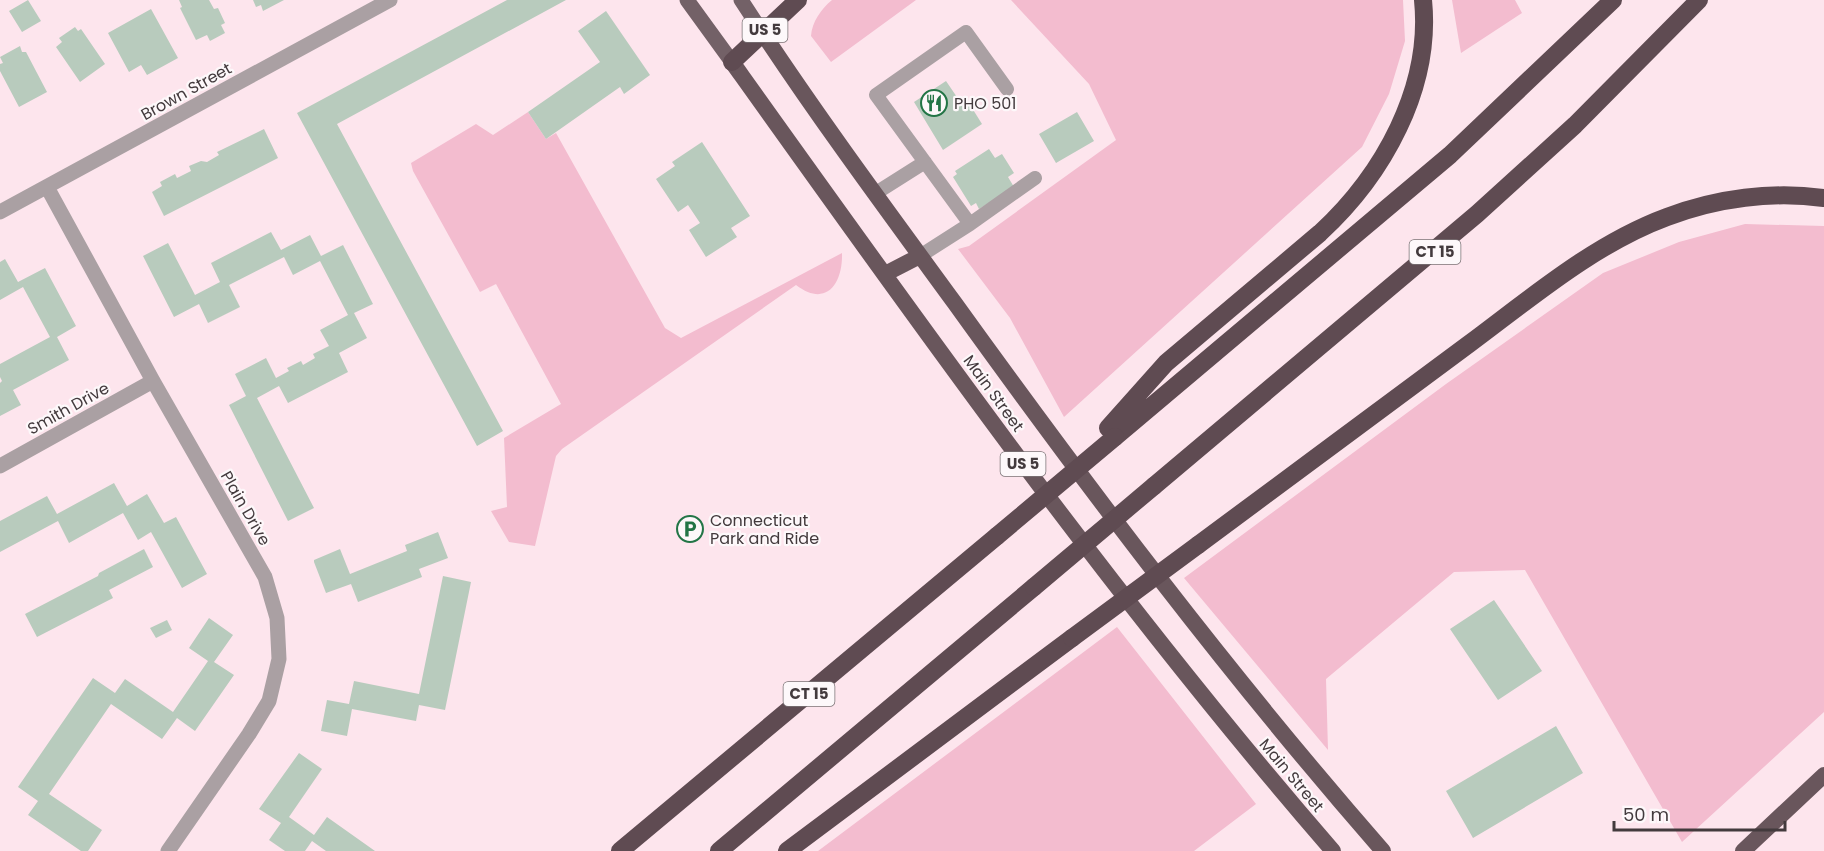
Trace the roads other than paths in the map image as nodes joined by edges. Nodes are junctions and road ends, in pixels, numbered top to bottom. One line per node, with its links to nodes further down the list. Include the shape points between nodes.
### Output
1 (390, 0): 13 (street, Brown Street)
2 (687, 0): 9 (main road, Main Street)
3 (741, 0): 8 (main road, Main Street)
4 (798, 0): 8 (highway, US 5)
5 (1423, 0): 21 (highway, via 1423,49 1412,94 1389,147 1358,193 1320,233 1166,363)
6 (1612, 0): 21 (highway, CT 15, via 1450,155)
7 (1699, 0): 26 (highway, CT 15, bridge, via 1575,125 1478,214)
8 (762, 32): 9 (highway, US 5); 14 (highway, Main Street)
9 (732, 62): 19 (highway, Main Street / US 5)
10 (1007, 89): 11 (lane, via 966,32 876,95)
11 (925, 162): 14 (lane); 17 (lane)
12 (1035, 178): 17 (lane)
13 (47, 187): 16 (street, Brown Street); 20 (street, Plain Drive)
14 (876, 193): 18 (highway, Main Street)
15 (1824, 198): 27 (highway, bridge, via 1774,196 1720,202 1666,217 1625,236 1557,279)
16 (0, 212)
17 (970, 224): 18 (lane)
18 (920, 256): 19 (highway); 29 (highway, Main Street, via 1199,630)
19 (885, 274): 28 (highway, Main Street / US 5, via 1118,589)
20 (153, 381): 22 (street, Smith Drive); 24 (street, Plain Drive, via 265,578 277,618 279,659 269,701)
21 (1112, 433): 25 (highway, CT 15, bridge, via 1059,484)
22 (0, 466)
23 (1824, 775): 30 (highway)
24 (168, 851)
25 (621, 851)
26 (719, 851)
27 (787, 851)
28 (1333, 851)
29 (1383, 851)
30 (1743, 851)

